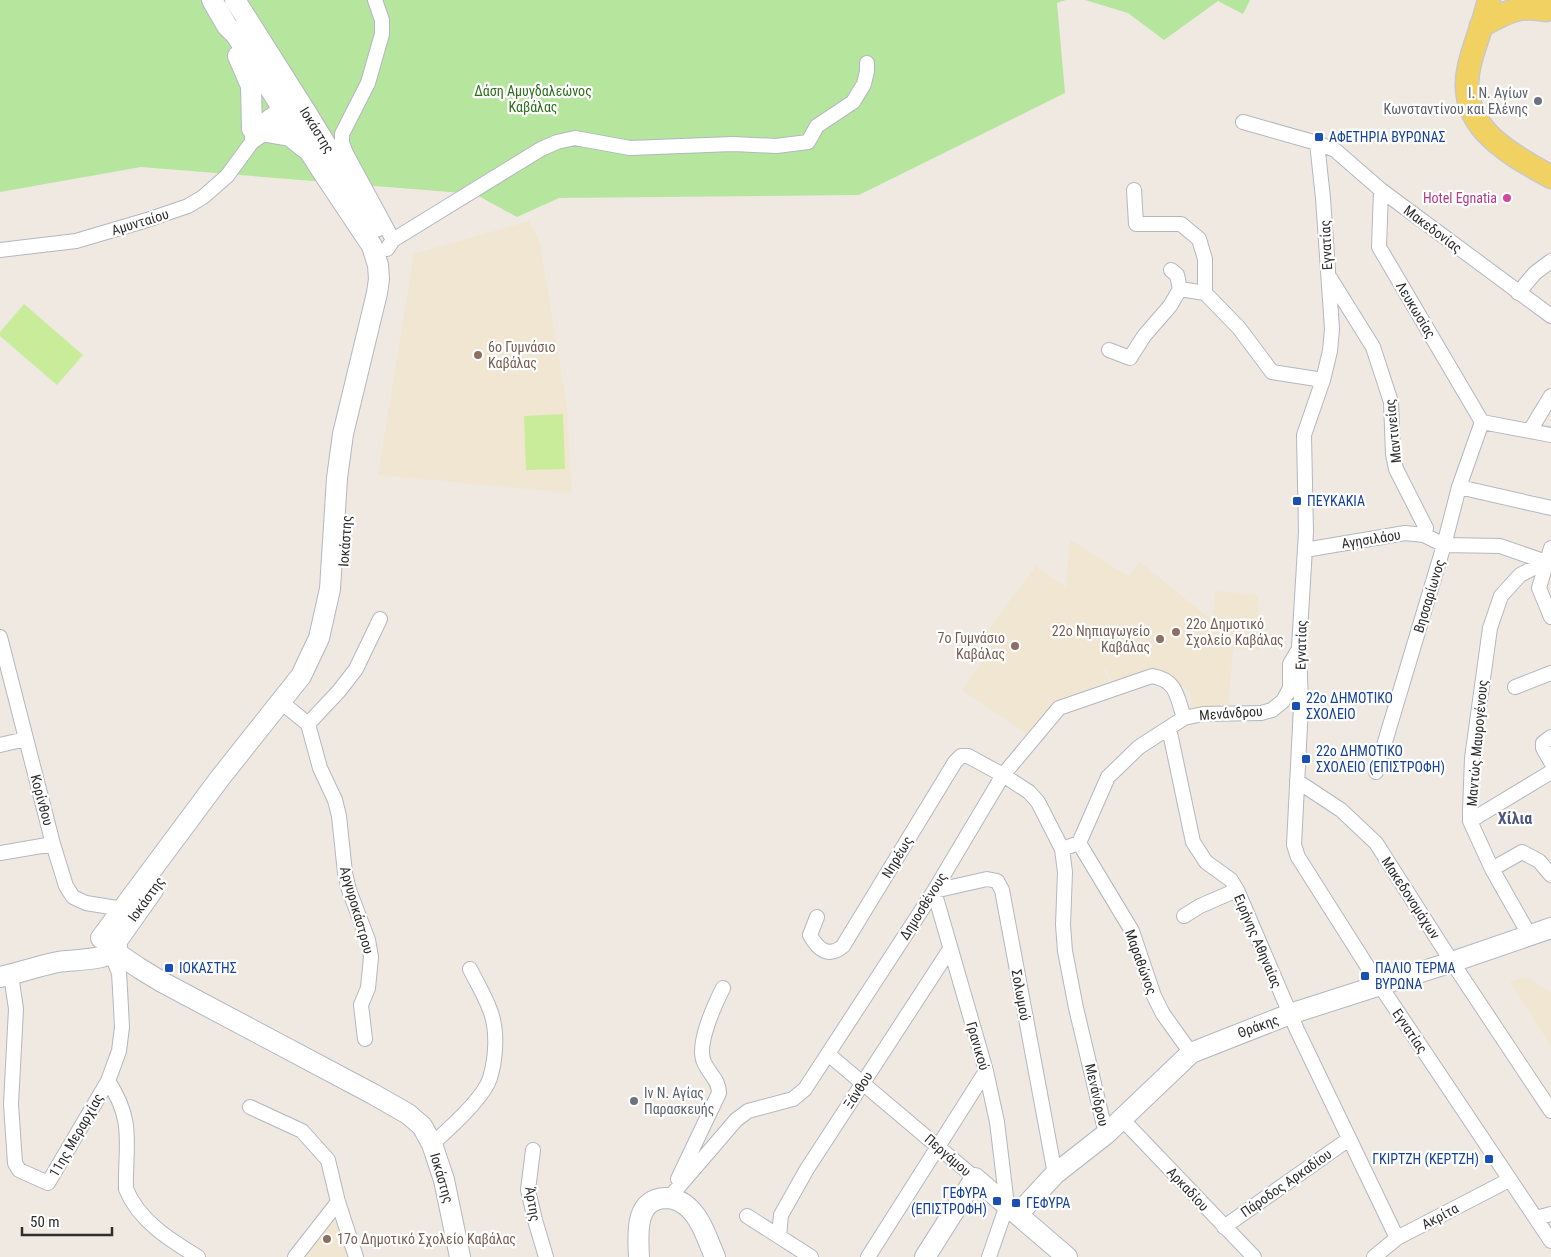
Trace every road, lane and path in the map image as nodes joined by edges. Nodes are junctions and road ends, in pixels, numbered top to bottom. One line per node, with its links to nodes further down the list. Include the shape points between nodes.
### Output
1 (212, 0): 6 (street)
2 (235, 0): 9 (street)
3 (375, 0): 17 (street, via 382,20 382,34 368,83 343,129 342,139)
4 (1489, 0): 7 (main road)
5 (1543, 8): 7 (main road, via 1524,7)
6 (227, 26): 9 (street); 11 (street, via 251,86)
7 (1481, 26): 14 (main road, via 1467,79 1466,92 1474,116 1496,143)
8 (867, 63): 17 (street, via 864,84 853,102 817,126 808,142 776,146 733,144 630,148 575,138 557,142)
9 (294, 109): 11 (street, Αμυνταίου); 13 (street, Ιοκάστης); 17 (street, Ιοκάστης)
10 (1243, 122): 12 (street)
11 (257, 134): 13 (street, via 290,136); 18 (street, Αμυνταίου, via 227,176 188,206 76,241)
12 (1317, 143): 16 (street, Μακεδονίας, via 1335,150); 21 (street, Εγνατίας)
13 (313, 156): 44 (street, Ιοκάστης, via 369,240 378,265 379,279 343,434 336,483 330,590 321,632)
14 (1551, 177)
15 (1134, 190): 23 (street, via 1136,224 1181,224 1200,239 1205,259)
16 (1381, 190): 24 (street, Μακεδονίας); 29 (street, Λευκωσίας, via 1379,248)
17 (390, 245): 44 (street, Ιοκάστης, via 391,287 352,457 340,604 328,650 314,676)
18 (0, 250)
19 (1551, 260): 24 (street, via 1535,272)
20 (1171, 270): 22 (street, via 1177,275)
21 (1328, 276): 27 (street, Εγνατίας, via 1332,328); 34 (street, Μαντινείας, via 1373,347 1391,402 1396,469 1426,528)
22 (1180, 289): 23 (street); 26 (street, via 1130,358)
23 (1205, 293): 27 (street, via 1239,328 1272,372)
24 (1518, 293): 25 (street, Μακεδονίας)
25 (1551, 316)
26 (1109, 350)
27 (1323, 380): 36 (street, Εγνατίας, via 1304,435)
28 (1551, 396): 30 (street)
29 (1482, 422): 30 (street); 32 (street, Βησσαρίωνος)
30 (1531, 430): 31 (street)
31 (1551, 434)
32 (1459, 487): 33 (street); 35 (street, Βησσαρίωνος)
33 (1551, 508)
34 (1424, 534): 35 (street, Αγησιλάου); 36 (street, Αγησιλάου, via 1405,533)
35 (1444, 545): 37 (street, Αγησιλάου, via 1500,546); 52 (street, Βησσαρίωνος)
36 (1305, 550): 41 (street, Εγνατίας)
37 (1550, 558): 38 (street, via 1539,588); 56 (street, Μαντώς Μαυρογένους, via 1520,575 1501,596 1490,628 1472,758)
38 (1551, 617)
39 (380, 619): 46 (street, via 356,669)
40 (0, 637): 49 (street, Κορίνθου)
41 (1299, 647): 45 (street, Μενάνδρου, via 1290,664 1290,688 1283,701 1272,710); 55 (street, Εγνατίας, via 1301,706)
42 (1551, 673): 43 (street)
43 (1515, 687)
44 (285, 706): 46 (street); 65 (street, Ιοκάστης, via 195,831)
45 (1184, 718): 47 (street, Μενάνδρου); 54 (street, Δημοσθένους, via 1173,686 1164,678 1152,676 1059,708)
46 (308, 724): 78 (street, Αργυροκάστρου, via 320,768 335,800 349,890 368,940 371,957 368,988 361,1006)
47 (1169, 728): 57 (street, Μενάνδρου, via 1139,748 1108,778); 63 (street, Ειρήνης Αθηναίας, via 1193,842 1206,862 1231,880)
48 (1551, 737): 51 (street, via 1543,748)
49 (26, 739): 50 (street); 58 (street, Κορίνθου)
50 (0, 745)
51 (1551, 762)
52 (1376, 772)
53 (1551, 772): 56 (street)
54 (1002, 775): 59 (street, Μενάνδρου, via 1029,792 1038,802); 64 (street, Δημοσθένους); 67 (street, Νηρέως, via 968,756 961,756 843,946 836,952 829,953 814,943 810,934)
55 (1297, 782): 72 (street, Μακεδονομάχων, via 1341,810 1376,843); 75 (street, Εγνατίας, via 1294,845 1298,857)
56 (1470, 821): 61 (street, Μαντώς Μαυρογένους)
57 (1079, 843): 59 (street); 79 (street, Μαραθώνος, via 1132,931 1157,1002)
58 (53, 844): 60 (street); 65 (street, Κορίνθου, via 66,886 73,897 86,903)
59 (1062, 850): 87 (street, Μενάνδρου, via 1066,872 1062,925 1065,951)
60 (0, 853)
61 (1492, 868): 62 (street, via 1522,852 1538,861); 69 (street, Μαντώς Μαυρογένους)
62 (1551, 875)
63 (1237, 890): 66 (street); 77 (street, Ειρήνης Αθηναίας)
64 (934, 891): 71 (street, Γρανικού); 80 (street, Δημοσθένους); 92 (street, Σολωμού, via 986,879 997,881 1002,890)
65 (130, 910): 70 (street, Ιοκάστης)
66 (1184, 916)
67 (817, 917)
68 (1551, 928): 69 (street, Θράκης)
69 (1530, 936): 72 (street, Θράκης)
70 (108, 945): 74 (street, via 85,960 58,962); 82 (street, 11ης Μεραρχίας, via 119,974 122,1027 119,1051); 89 (street, Ιοκάστης, via 162,982 408,1114 422,1126)
71 (950, 949): 81 (street, Γρανικού); 83 (street, Ξάνθου)
72 (1452, 962): 75 (street, Θράκης); 85 (street, Μακεδονομάχων)
73 (470, 969): 89 (street, via 491,1011 496,1038 490,1079 453,1126)
74 (6, 976): 82 (street, 11ης Μεραρχίας, via 16,1010 11,1121 15,1163 19,1170 50,1182)
75 (1379, 985): 77 (street, Θράκης); 94 (street, Εγνατίας)
76 (723, 988): 95 (street, via 712,1008 702,1051 720,1093)
77 (1290, 1014): 79 (street, Θράκης); 88 (street, Ειρήνης Αθηναίας)
78 (366, 1039)
79 (1191, 1053): 86 (street, Θράκης)
80 (828, 1054): 83 (street, Περγάμου); 95 (street, Δημοσθένους, via 799,1095 748,1111 736,1120)
81 (986, 1071): 90 (street); 97 (street, Γρανικού)
82 (108, 1081): 105 (street, via 124,1110 127,1128 126,1189 131,1200 156,1229)
83 (863, 1082): 90 (street, Περγάμου); 102 (street, Ξάνθου, via 807,1169 782,1215)
84 (250, 1107): 96 (street, via 302,1130 328,1160)
85 (1551, 1111)
86 (1122, 1119): 87 (street, Θράκης); 101 (street, Αρκαδίου)
87 (1106, 1134): 92 (street, Θράκης)
88 (1349, 1139): 101 (street, Πάροδος Αρκαδίου); 103 (street, Ειρήνης Αθηναίας)
89 (432, 1144): 108 (street, Ιοκάστης, via 444,1180)
90 (938, 1145): 93 (street, Περγάμου); 113 (street)
91 (533, 1150): 109 (street, Άρτης, via 528,1190)
92 (1055, 1174): 97 (street, Θράκης)
93 (975, 1178): 97 (street, Περγάμου); 114 (street)
94 (1509, 1180): 100 (street, Εγνατίας); 103 (street, Ακρίτα)
95 (669, 1198): 110 (street, via 651,1202 639,1219); 111 (street, via 684,1203 691,1210)
96 (338, 1202): 106 (street); 107 (street)
97 (1013, 1210): 115 (street); 116 (street, Περγάμου)
98 (1551, 1214): 100 (street)
99 (747, 1216): 102 (street)
100 (1536, 1218): 104 (street, Εγνατίας)
101 (1224, 1227): 117 (street, Αρκαδίου)
102 (780, 1236): 112 (street)
103 (1397, 1238): 118 (street, Ακρίτα)
104 (1551, 1241)
105 (198, 1257)
106 (295, 1257)
107 (356, 1257)
108 (460, 1257)
109 (546, 1257)
110 (639, 1257)
111 (715, 1257)
112 (811, 1257)
113 (868, 1257)
114 (925, 1257)
115 (989, 1257)
116 (1067, 1257)
117 (1254, 1257)
118 (1374, 1257)

